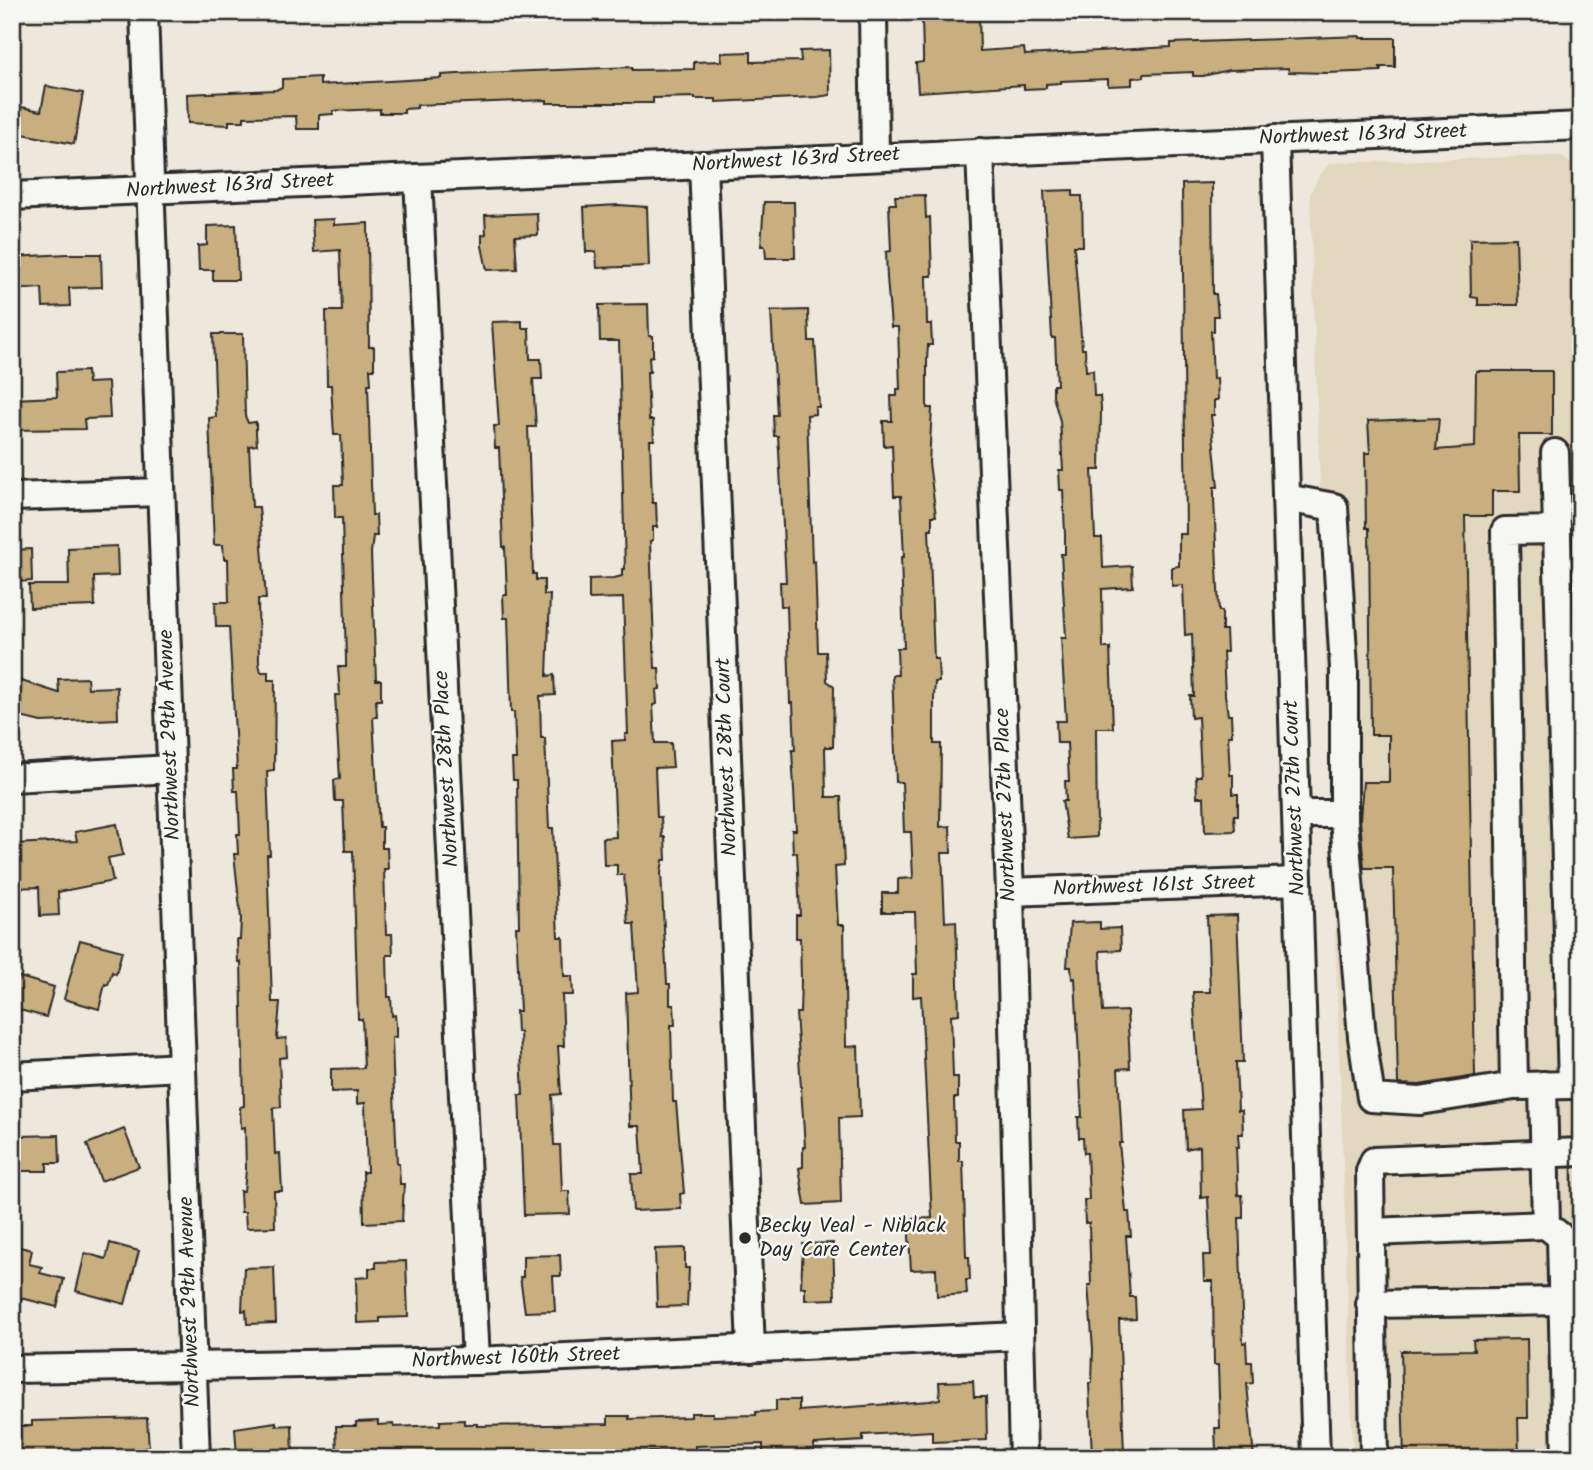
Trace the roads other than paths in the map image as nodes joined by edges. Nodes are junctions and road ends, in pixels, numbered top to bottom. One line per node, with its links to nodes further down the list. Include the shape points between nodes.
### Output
1 (144, 12): 9 (street, Northwest 29th Avenue)
2 (873, 12): 6 (street)
3 (1581, 126): 4 (street, Northwest 163rd Street)
4 (1275, 139): 5 (street, Northwest 163rd Street); 14 (street, Northwest 27th Court)
5 (980, 152): 6 (street, Northwest 163rd Street); 21 (street, Northwest 27th Place)
6 (875, 157): 7 (street, Northwest 163rd Street)
7 (703, 165): 8 (street, Northwest 163rd Street); 33 (street, Northwest 28th Court)
8 (418, 178): 9 (street, Northwest 163rd Street); 34 (street, Northwest 28th Place)
9 (150, 190): 10 (street, Northwest 163rd Street); 12 (street, Northwest 29th Avenue)
10 (12, 196)
11 (1555, 453): 15 (street)
12 (161, 492): 13 (street); 16 (street, Northwest 29th Avenue)
13 (12, 497)
14 (1286, 498): 18 (street, Northwest 27th Court); 19 (street, via 1334,507 1344,668)
15 (1557, 530): 24 (street, via 1572,1085); 25 (street, via 1505,531)
16 (171, 769): 17 (street); 22 (street, Northwest 29th Avenue)
17 (12, 778)
18 (1296, 814): 19 (street); 20 (street, Northwest 27th Court)
19 (1344, 814): 25 (street, via 1371,1098 1420,1101)
20 (1298, 881): 21 (street, Northwest 161st Street); 39 (street, Northwest 27th Court)
21 (1010, 892): 32 (street, Northwest 27th Place)
22 (182, 1067): 23 (street); 35 (street, Northwest 29th Avenue)
23 (12, 1076)
24 (1543, 1085): 25 (street); 27 (street)
25 (1514, 1086)
26 (1581, 1152): 27 (street)
27 (1544, 1154): 28 (street); 29 (street, via 1374,1161 1370,1171)
28 (1546, 1225): 29 (street); 30 (street, via 1560,1237)
29 (1371, 1231): 31 (street)
30 (1562, 1301): 31 (street); 41 (street)
31 (1370, 1304): 40 (street)
32 (1020, 1336): 33 (street, Northwest 160th Street); 38 (street, Northwest 27th Place)
33 (751, 1349): 34 (street, Northwest 160th Street)
34 (476, 1361): 35 (street, Northwest 160th Street)
35 (192, 1365): 36 (street, Northwest 160th Street); 37 (street, Northwest 29th Avenue)
36 (12, 1369)
37 (196, 1458)
38 (1023, 1458)
39 (1316, 1458)
40 (1374, 1458)
41 (1566, 1458)

